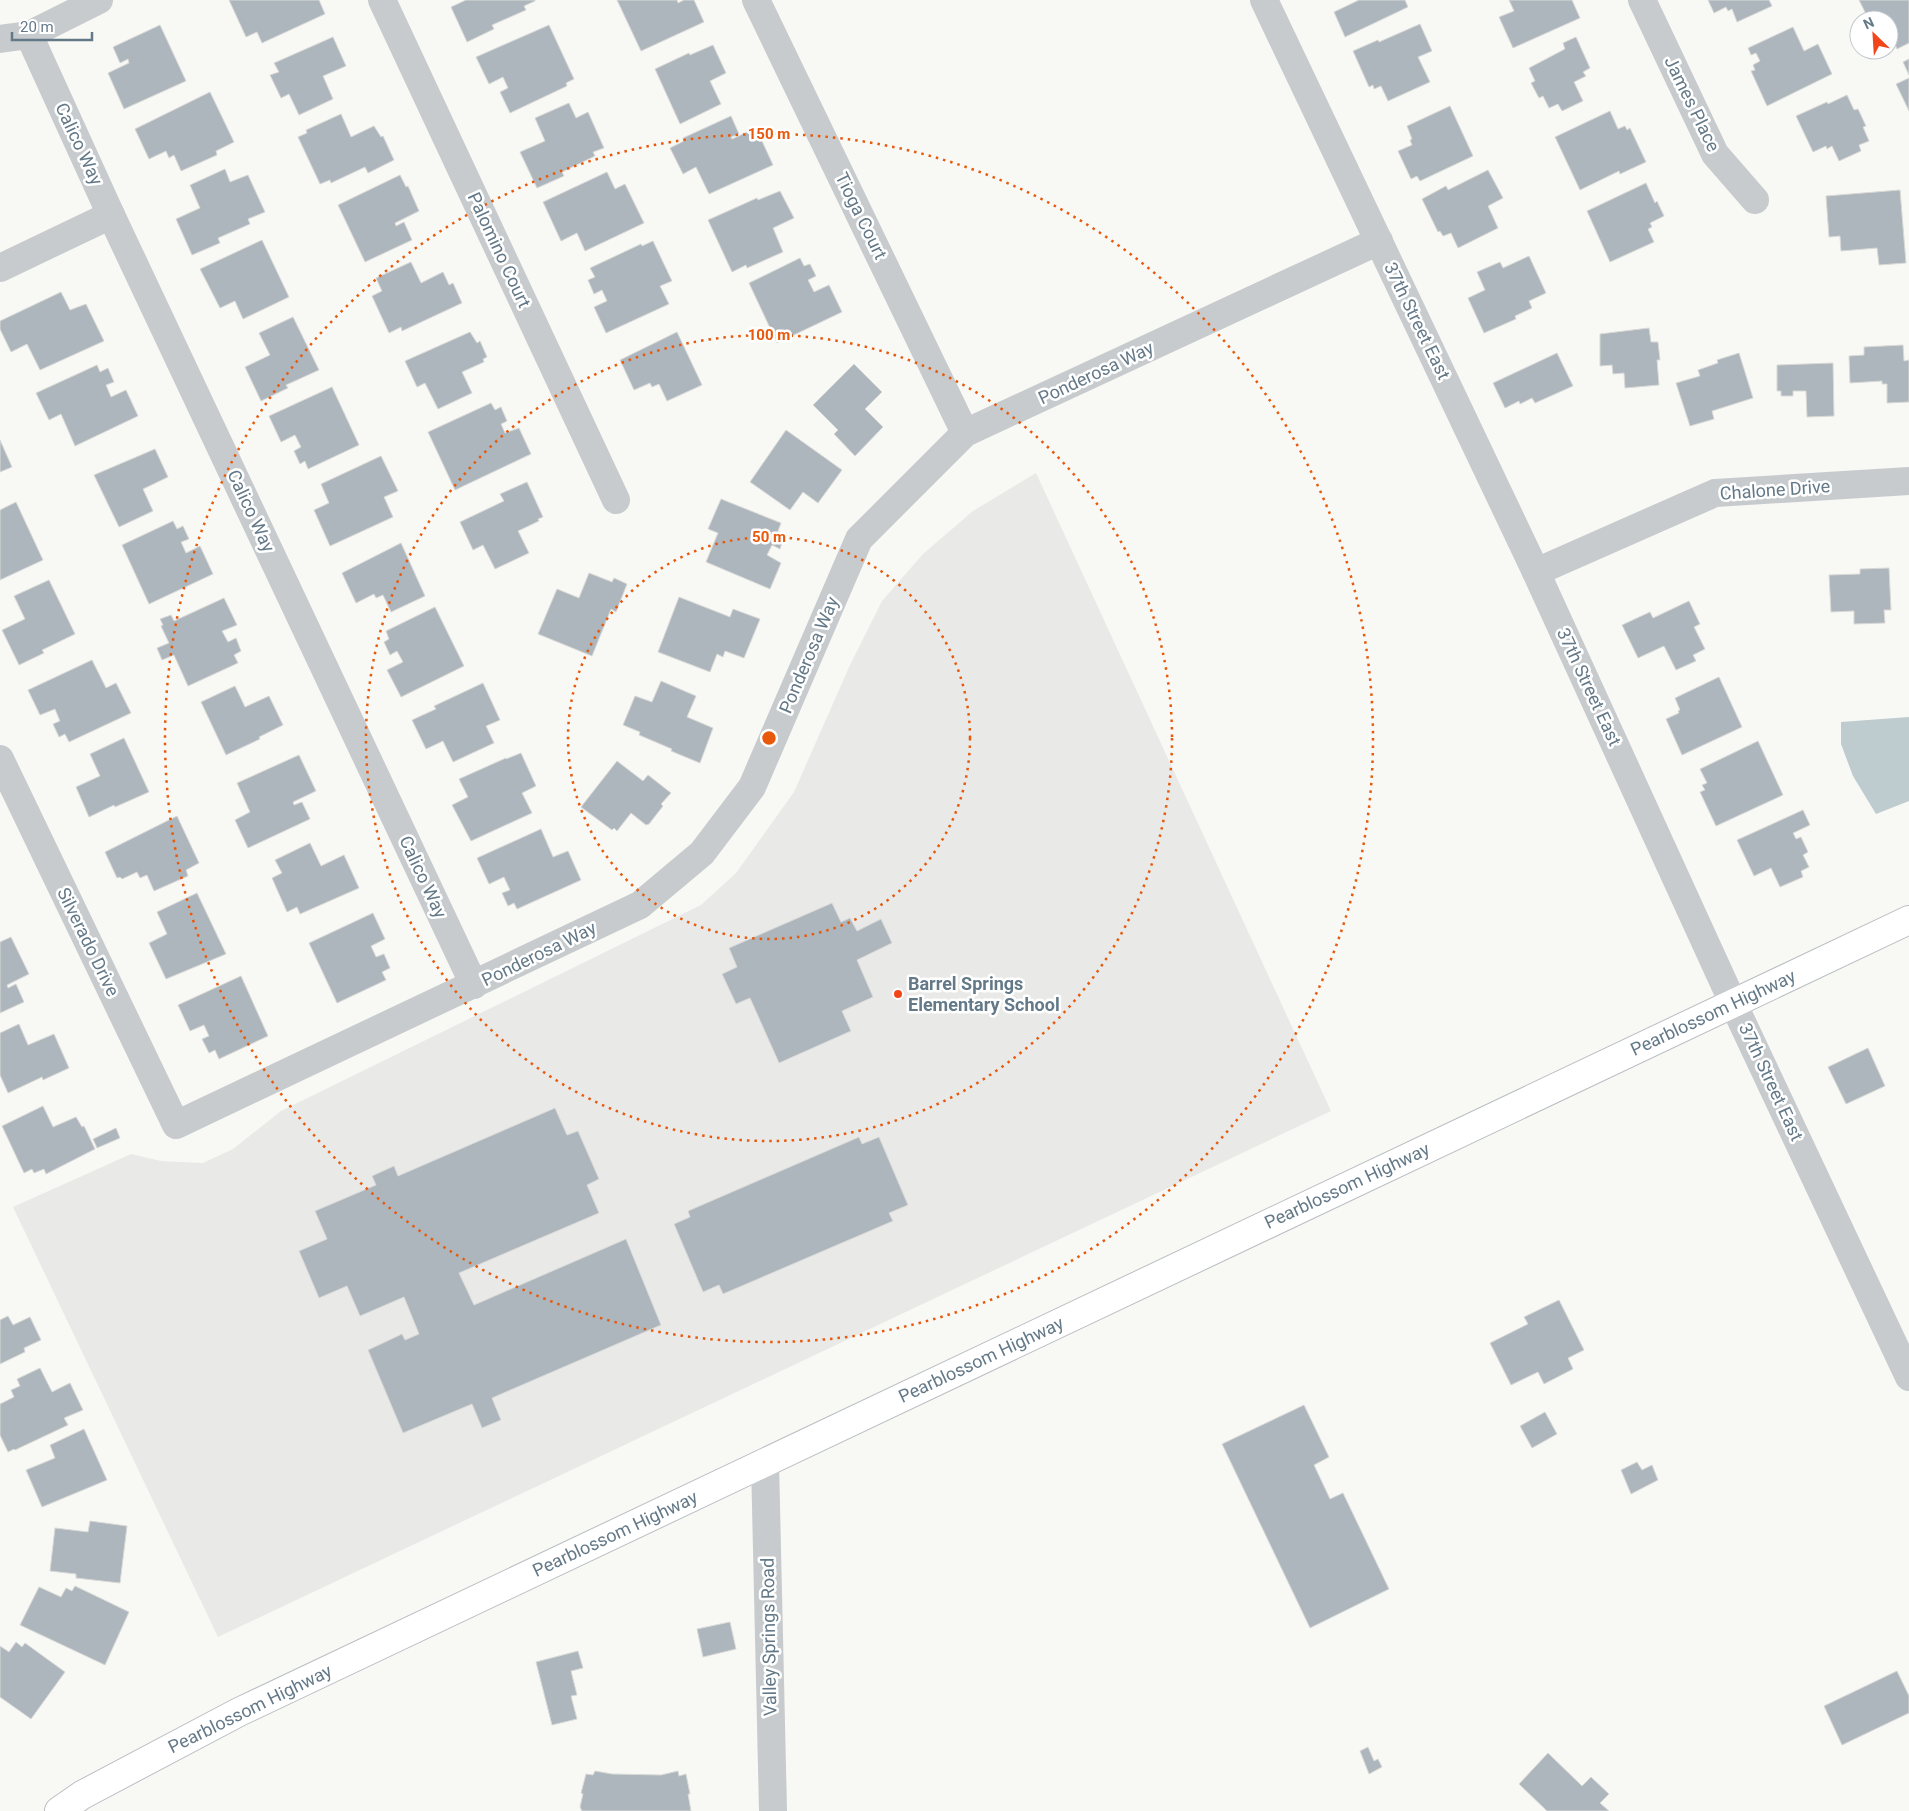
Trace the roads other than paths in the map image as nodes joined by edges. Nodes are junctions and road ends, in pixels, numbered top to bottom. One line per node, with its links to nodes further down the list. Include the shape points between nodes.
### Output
1 (99, 0): 6 (street)
2 (382, 0): 14 (street, Palomino Court)
3 (756, 0): 12 (street, Tioga Court)
4 (1264, 0): 10 (street, 37th Street East)
5 (1642, 0): 8 (street, James Place, via 1715,154)
6 (29, 35): 7 (street); 9 (street, Calico Way)
7 (0, 39)
8 (1755, 200)
9 (111, 215): 11 (street); 18 (street, Calico Way)
10 (1379, 241): 12 (street, Ponderosa Way); 15 (street, 37th Street East)
11 (0, 268)
12 (965, 433): 18 (street, Ponderosa Way, via 860,539 752,787 702,852 640,905)
13 (1909, 482): 15 (street, Chalone Drive, via 1715,493)
14 (616, 500)
15 (1536, 572): 19 (street, 37th Street East)
16 (0, 760): 20 (street, Silverado Drive)
17 (1909, 920): 19 (main road, Pearblossom Highway)
18 (474, 985): 20 (street, Ponderosa Way)
19 (1734, 1003): 21 (street, 37th Street East); 22 (main road, Pearblossom Highway)
20 (176, 1126)
21 (1909, 1377)
22 (765, 1462): 23 (main road, Pearblossom Highway, via 239,1712 82,1795); 24 (street, Valley Springs Road)
23 (59, 1811)
24 (773, 1811)

